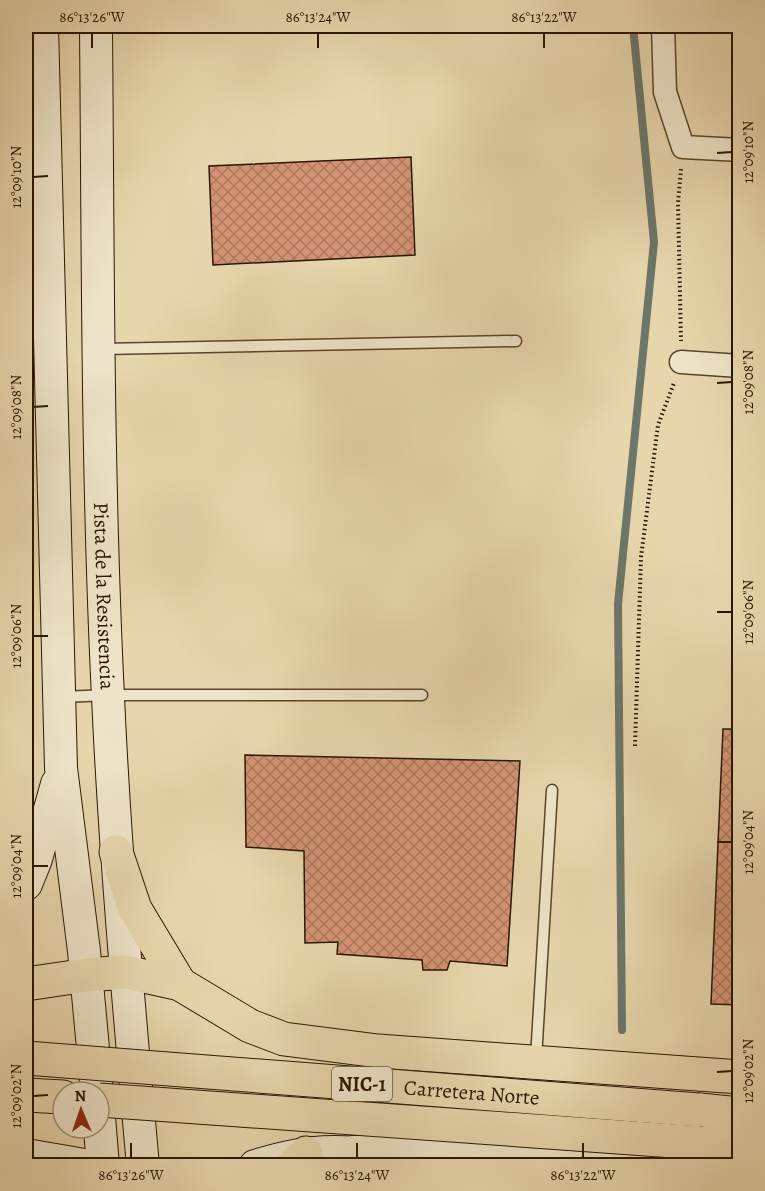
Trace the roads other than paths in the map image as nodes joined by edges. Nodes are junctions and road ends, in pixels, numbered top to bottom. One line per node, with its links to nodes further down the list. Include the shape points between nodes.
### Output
1 (42, 26): 11 (street)
2 (96, 26): 6 (street, Pista de la Resistencia)
3 (663, 26): 4 (street, via 665,92 682,147)
4 (740, 150)
5 (516, 341): 6 (lane)
6 (99, 349): 9 (street, Pista de la Resistencia)
7 (681, 362): 8 (street)
8 (740, 366)
9 (108, 695): 10 (lane); 11 (lane); 14 (street, Pista de la Resistencia)
10 (422, 695)
11 (59, 697): 12 (street)
12 (61, 768): 15 (street); 17 (street)
13 (552, 790): 21 (lane)
14 (116, 852): 16 (street, Pista de la Resistencia); 19 (highway, via 135,909)
15 (26, 884)
16 (126, 972): 17 (highway); 19 (highway); 35 (street, Pista de la Resistencia)
17 (87, 975): 18 (highway); 23 (street)
18 (26, 984)
19 (180, 984): 21 (highway, via 250,1026 284,1039 378,1051)
20 (26, 1058): 27 (highway, Carretera Norte / NIC-1, bridge)
21 (536, 1062): 22 (highway)
22 (740, 1077)
23 (96, 1080)
24 (26, 1095): 25 (highway)
25 (51, 1096)
26 (111, 1101): 29 (highway, Carretera Norte / NIC-1, bridge)
27 (740, 1114)
28 (101, 1140): 34 (street)
29 (740, 1146)
30 (353, 1152): 32 (street); 37 (street); 38 (street, via 436,1152)
31 (26, 1155): 33 (street)
32 (299, 1159): 36 (street)
33 (90, 1166)
34 (103, 1166)
35 (143, 1166)
36 (255, 1166)
37 (423, 1166)
38 (676, 1166)

